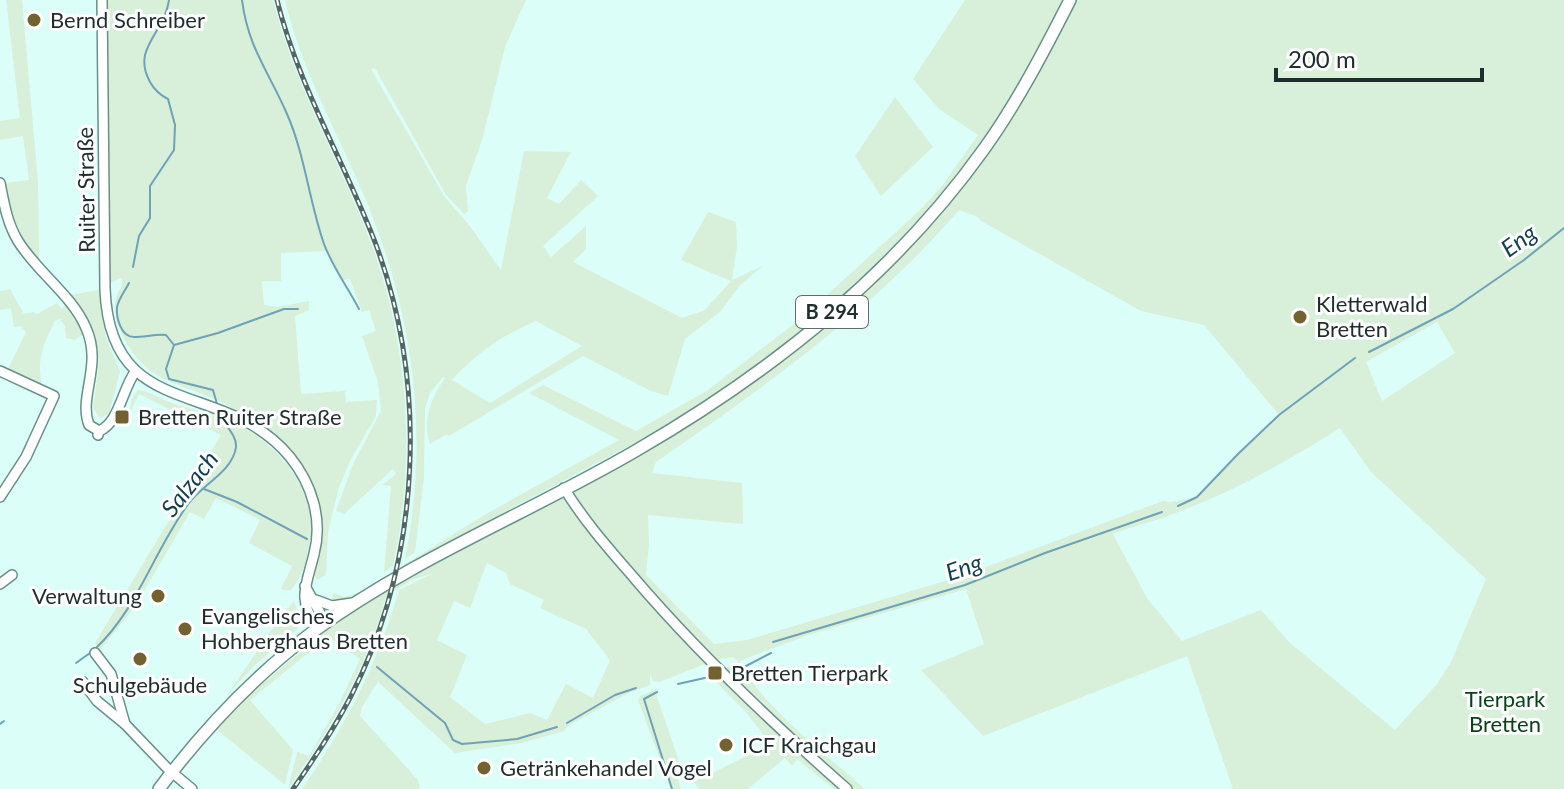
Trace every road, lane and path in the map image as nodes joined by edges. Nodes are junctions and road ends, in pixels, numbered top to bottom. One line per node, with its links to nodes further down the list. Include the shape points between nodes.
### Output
1 (102, 0): 5 (street, Ruiter Straße, via 105,300 117,347)
2 (1070, 0): 6 (main road, B 294, via 986,147 882,268 735,389 636,451)
3 (0, 183): 5 (street, via 18,241 85,325 93,354 86,418 99,433 115,418)
4 (0, 371): 7 (street, via 54,396 26,457)
5 (135, 372): 10 (street, Ruiter Straße, via 168,393 230,413 257,428 289,457 308,487 317,516 315,552)
6 (564, 488): 12 (main road, B 294); 20 (street, via 678,627)
7 (0, 497)
8 (12, 575): 9 (street)
9 (0, 584)
10 (305, 586): 11 (street); 13 (street, Ruiter Straße, via 304,605)
11 (315, 599): 12 (street, via 332,606); 13 (street, via 320,613)
12 (359, 602): 13 (main road, B 294)
13 (317, 629): 17 (main road, B 294, via 209,725)
14 (95, 653): 16 (street, via 111,674)
15 (83, 682): 16 (street)
16 (125, 724): 17 (street)
17 (172, 773): 18 (main road, B 294); 19 (street)
18 (159, 789)
19 (192, 789)
20 (847, 789)

